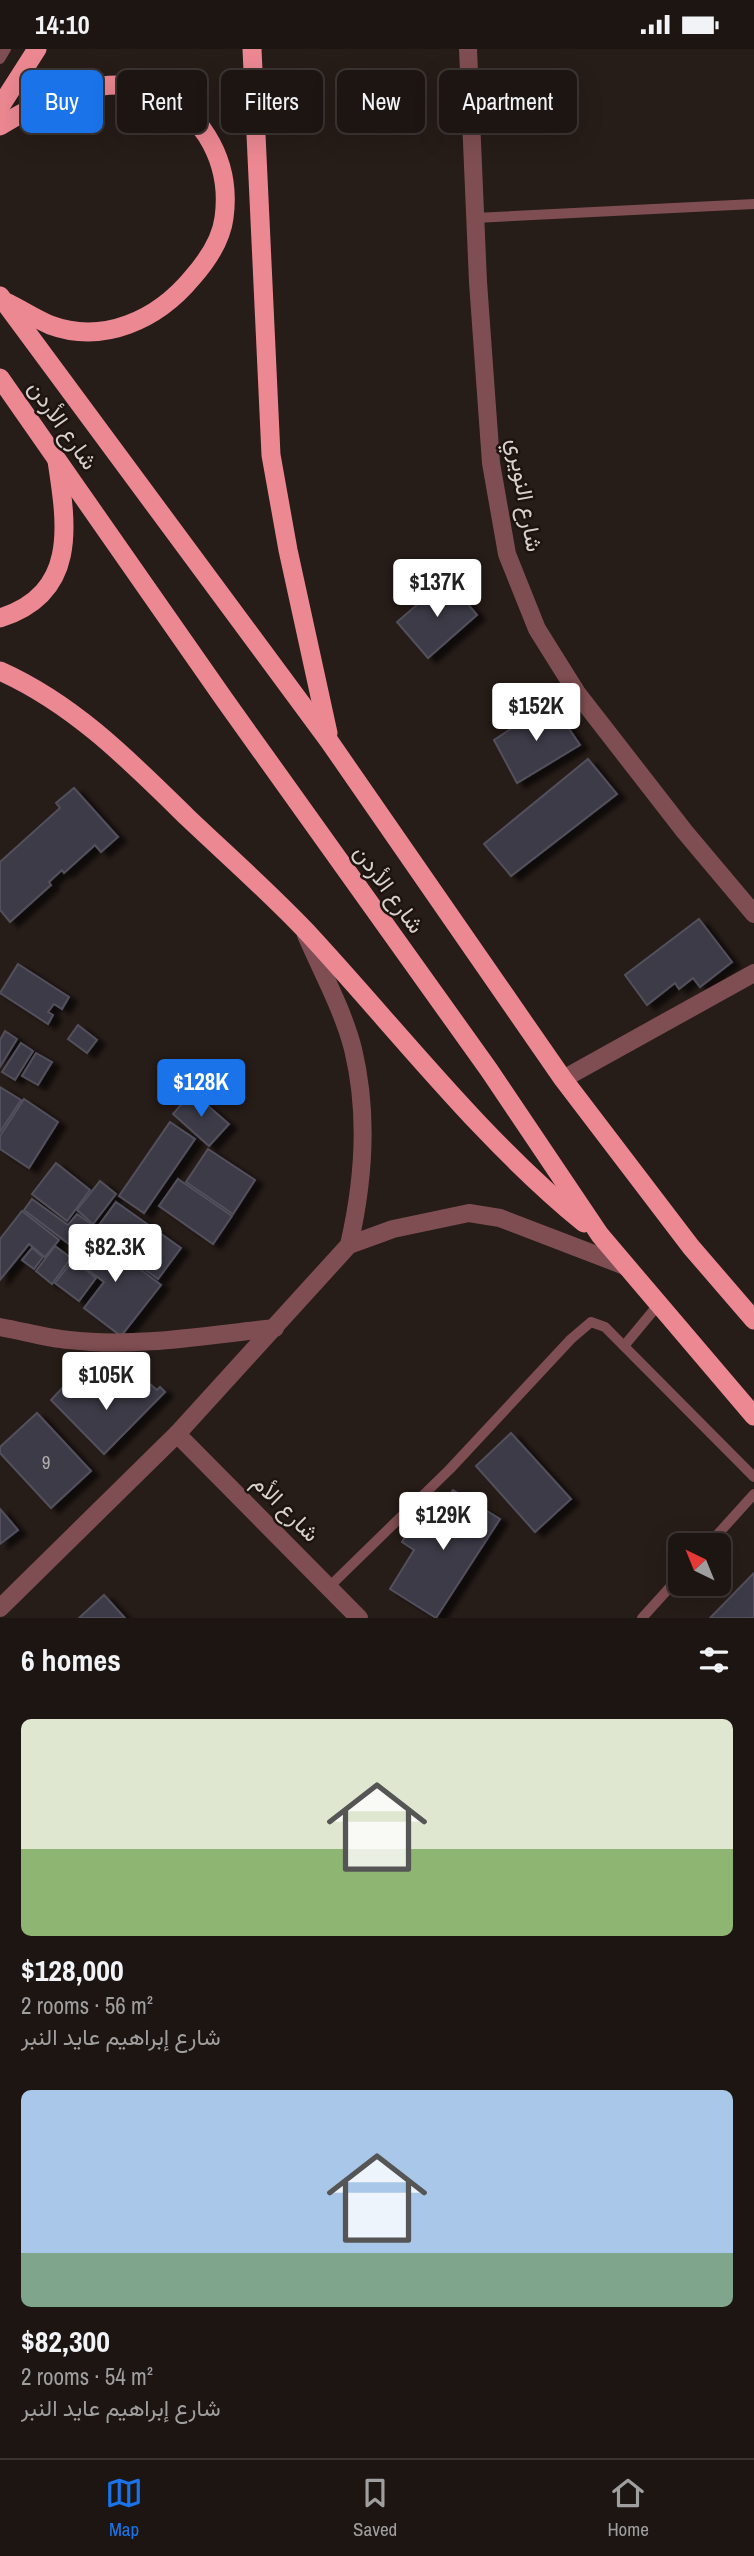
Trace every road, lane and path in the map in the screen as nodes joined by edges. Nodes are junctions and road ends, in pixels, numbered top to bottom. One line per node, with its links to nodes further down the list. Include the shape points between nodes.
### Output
1 (6, 49): 5 (lane)
2 (37, 49): 6 (highway)
3 (252, 49): 15 (highway, via 271,456)
4 (468, 49): 9 (street, شارع النويري)
5 (0, 59)
6 (0, 107)
7 (0, 126): 10 (highway, via 55,96 114,85 147,88 174,101 199,124 215,149 225,197 220,232 202,267 178,296 145,319 108,330 69,330 50,325)
8 (754, 204): 9 (lane)
9 (475, 218): 16 (street, شارع النويري, via 491,463 507,555 537,629 577,693)
10 (1, 298): 15 (highway, شارع الأردن)
11 (0, 378): 12 (highway, شارع الأردن)
12 (56, 457): 13 (highway, via 64,507 62,559 52,583 34,602); 20 (highway, شارع الأردن, via 489,1070)
13 (0, 618)
14 (0, 671): 17 (highway, via 66,708 99,733)
15 (329, 741): 19 (highway, شارع الأردن)
16 (754, 914)
17 (303, 929): 20 (highway, via 506,1153); 21 (street, via 353,1048 363,1104 364,1162)
18 (754, 973): 19 (street)
19 (563, 1079): 24 (highway, شارع الأردن, via 691,1247)
20 (600, 1235): 22 (highway, شارع الأردن)
21 (349, 1245): 22 (street, via 393,1229 469,1213 500,1218); 26 (street)
22 (625, 1266): 23 (highway, شارع الأردن)
23 (658, 1305): 27 (lane); 28 (highway, شارع الأردن)
24 (754, 1320)
25 (0, 1327): 26 (street, via 70,1341 104,1342)
26 (275, 1328): 29 (street)
27 (624, 1346): 30 (lane); 33 (lane, via 605,1327 587,1325)
28 (754, 1416)
29 (177, 1434): 33 (street, شارع الأم); 35 (street)
30 (754, 1477)
31 (754, 1494): 32 (lane)
32 (719, 1533)
33 (329, 1587): 36 (street, شارع الأم)
34 (668, 1589): 37 (lane)
35 (0, 1608)
36 (359, 1618)
37 (642, 1618)

